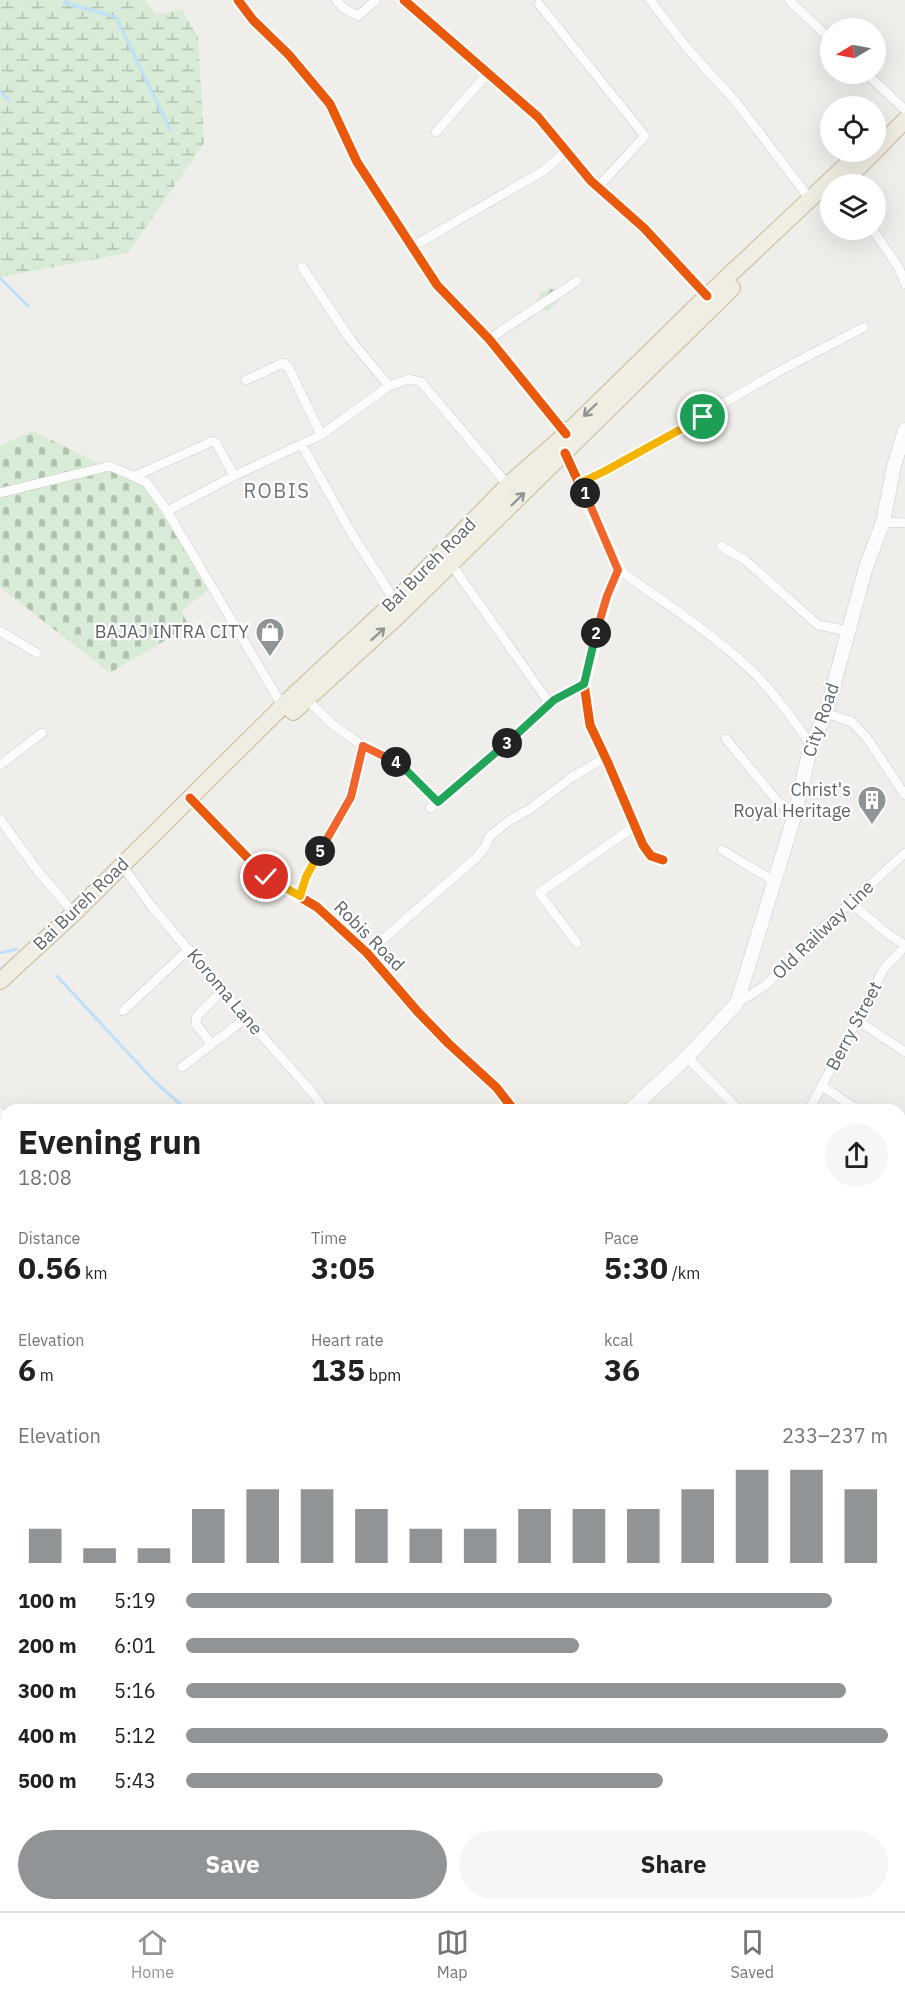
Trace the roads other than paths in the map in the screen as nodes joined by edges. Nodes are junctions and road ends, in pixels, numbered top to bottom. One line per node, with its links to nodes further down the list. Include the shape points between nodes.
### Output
1 (238, 0): 23 (street, via 330,104 357,162)
2 (336, 0): 3 (street, via 358,16)
3 (376, 0)
4 (404, 0): 9 (street)
5 (650, 0): 20 (street, via 736,102)
6 (789, 0): 8 (street)
7 (539, 4): 19 (street, via 645,136)
8 (820, 30)
9 (487, 74): 13 (street); 15 (street, via 538,117)
10 (877, 84): 11 (street)
11 (905, 112): 12 (highway); 14 (highway)
12 (886, 128)
13 (436, 132)
14 (886, 137)
15 (566, 151): 19 (street); 23 (street, via 543,171)
16 (849, 162): 20 (highway, Bai Bureh Road)
17 (864, 162): 18 (highway)
18 (852, 174)
19 (598, 187): 27 (street, via 644,228)
20 (810, 199): 27 (highway, Bai Bureh Road)
21 (820, 204): 36 (highway, Bai Bureh Road)
22 (880, 240): 26 (street)
23 (412, 247): 29 (street, via 437,285)
24 (302, 267): 31 (street, via 350,339)
25 (577, 281): 29 (street)
26 (905, 284)
27 (707, 296): 33 (highway, Bai Bureh Road, one-way to 33)
28 (864, 327): 39 (street)
29 (489, 339): 33 (street)
30 (246, 380): 34 (street, via 283,363)
31 (389, 386): 34 (street); 40 (street, via 409,379 421,382)
32 (905, 430): 43 (main road, City Road)
33 (566, 434): 40 (highway, Bai Bureh Road)
34 (321, 435): 35 (street)
35 (302, 445): 38 (street); 48 (street)
36 (566, 453): 39 (street); 46 (highway, Bai Bureh Road, one-way to 36)
37 (135, 476): 38 (street, via 213,441); 41 (street, via 110,466); 42 (street, via 146,483)
38 (234, 476): 42 (street)
39 (580, 483): 47 (street)
40 (508, 485): 46 (highway, Bai Bureh Road)
41 (0, 493)
42 (167, 512): 56 (street)
43 (883, 522): 44 (street); 50 (main road, City Road)
44 (905, 523)
45 (721, 546): 50 (street, via 745,560 818,625)
46 (446, 558): 48 (highway, Bai Bureh Road); 53 (highway, Bai Bureh Road, one-way to 46, via 399,615); 55 (street)
47 (618, 570): 52 (street, via 607,596); 60 (street, via 702,629 751,670)
48 (395, 601): 53 (highway, Bai Bureh Road)
49 (0, 631): 51 (street)
50 (849, 631): 57 (main road, City Road)
51 (37, 653)
52 (584, 684): 55 (street); 62 (street, via 590,725)
53 (303, 695): 56 (highway, Bai Bureh Road); 61 (street, via 332,724); 65 (highway, Bai Bureh Road)
54 (837, 698): 57 (street)
55 (550, 704): 61 (street, via 434,805 400,764)
56 (283, 707): 65 (highway, Bai Bureh Road)
57 (829, 714): 60 (main road, City Road); 64 (street, via 852,722)
58 (42, 733): 63 (street)
59 (726, 739): 66 (street, via 778,802)
60 (811, 745): 66 (main road, City Road)
61 (363, 746): 76 (street, via 351,797 325,840)
62 (605, 758): 68 (street); 82 (street, via 490,836 477,857)
63 (0, 765)
64 (905, 795)
65 (194, 801): 74 (highway, Bai Bureh Road); 76 (street, Robis Road, via 266,877); 78 (highway, Bai Bureh Road)
66 (795, 814): 75 (main road, City Road)
67 (0, 819): 69 (street)
68 (635, 826): 73 (street, via 651,856); 79 (street, via 539,893)
69 (9, 831): 70 (street); 78 (street)
70 (0, 838)
71 (722, 850): 75 (street)
72 (905, 853): 77 (street, Old Railway Line)
73 (663, 860)
74 (127, 872): 78 (highway, Bai Bureh Road); 81 (street, Koroma Lane)
75 (774, 881): 86 (main road, City Road)
76 (300, 896): 82 (street, Robis Road)
77 (851, 903): 80 (street); 86 (street, Old Railway Line, via 766,985)
78 (76, 915): 83 (highway, Bai Bureh Road); 85 (highway, Bai Bureh Road)
79 (577, 943)
80 (905, 945): 89 (street, Berry Street, via 885,967)
81 (189, 949): 84 (street, Koroma Lane); 87 (street)
82 (367, 952): 96 (street, Robis Road, via 418,1012)
83 (0, 981)
84 (224, 990): 88 (street, Koroma Lane); 90 (street, via 197,1016 196,1024)
85 (0, 992)
86 (737, 1003): 92 (main road, City Road)
87 (123, 1011)
88 (246, 1018): 90 (street); 95 (street, Koroma Lane)
89 (857, 1020): 91 (street); 94 (street, Berry Street)
90 (211, 1044): 93 (street)
91 (905, 1052)
92 (687, 1058): 97 (main road, City Road); 98 (street)
93 (182, 1067)
94 (822, 1086): 99 (street, Berry Street); 100 (street)
95 (320, 1104)
96 (509, 1104)
97 (637, 1104)
98 (733, 1104)
99 (812, 1104)
100 (849, 1104)

